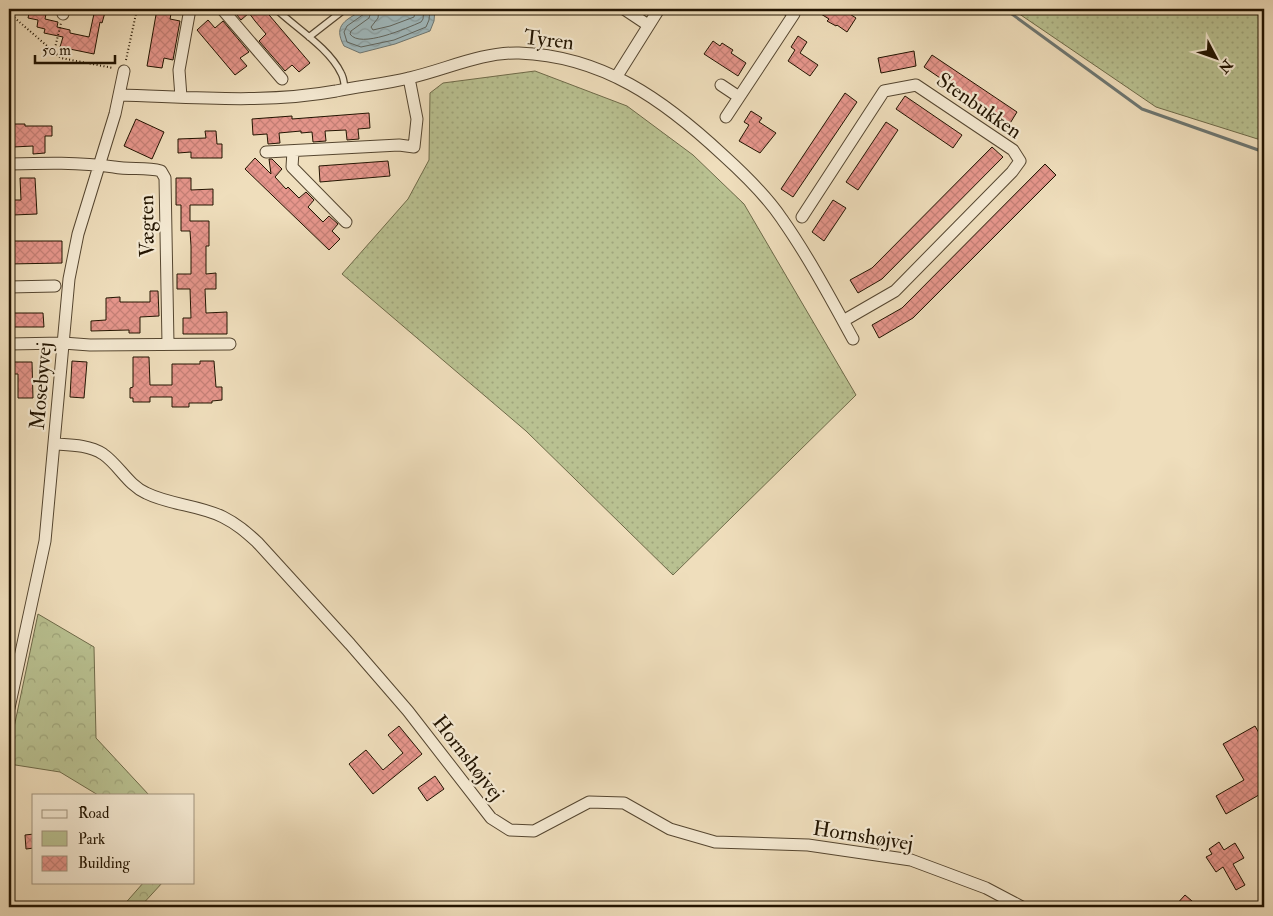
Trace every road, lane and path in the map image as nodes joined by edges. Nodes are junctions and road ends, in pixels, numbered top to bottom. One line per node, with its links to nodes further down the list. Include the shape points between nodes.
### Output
1 (137, 9): 14 (path)
2 (190, 9): 21 (street, via 179,70)
3 (222, 9): 16 (street)
4 (276, 9): 12 (lane)
5 (344, 9): 12 (lane)
6 (624, 9): 11 (street)
7 (659, 9): 11 (street)
8 (787, 9): 22 (street, via 794,14)
9 (64, 11): 13 (path)
10 (9, 13): 13 (path)
11 (648, 25): 15 (street)
12 (309, 37): 19 (lane, via 332,59 342,74)
13 (54, 52): 14 (path, via 61,58)
14 (124, 71): 20 (street, Mosebyvej)
15 (617, 76): 17 (street, Tyren, via 553,56 517,53 486,56); 32 (street, Tyren, via 694,128 745,175 781,217)
16 (282, 78)
17 (409, 78): 19 (street, Tyren); 24 (street, via 417,120 414,147)
18 (721, 85): 22 (street)
19 (345, 89): 21 (street, Tyren, via 260,98)
20 (119, 95): 21 (street, Tyren); 27 (street, Mosebyvej)
21 (181, 97)
22 (739, 97): 23 (street)
23 (726, 117)
24 (293, 151): 25 (street); 29 (street, via 292,168)
25 (266, 152)
26 (9, 164): 27 (street, via 66,162)
27 (100, 165): 34 (street, Mosebyvej, via 78,234 68,280); 36 (street, Vægten, via 152,169 161,171 165,178)
28 (802, 217): 32 (street, Stenbukken, via 884,91 916,85 1013,150 1020,161 896,290)
29 (346, 222)
30 (55, 286): 31 (street)
31 (9, 287)
32 (843, 322): 33 (street, Tyren)
33 (853, 339)
34 (63, 343): 35 (street); 36 (street); 38 (street, Mosebyvej)
35 (9, 344)
36 (168, 344): 37 (street)
37 (230, 344)
38 (54, 444): 39 (street, Mosebyvej, via 45,541); 40 (street, Hornshøjvej, via 96,451 144,493 222,516 241,527 408,711 491,818 510,830 534,831 589,802 624,803 670,829 715,842 808,845 911,860 986,888)
39 (9, 708)
40 (1022, 907)

